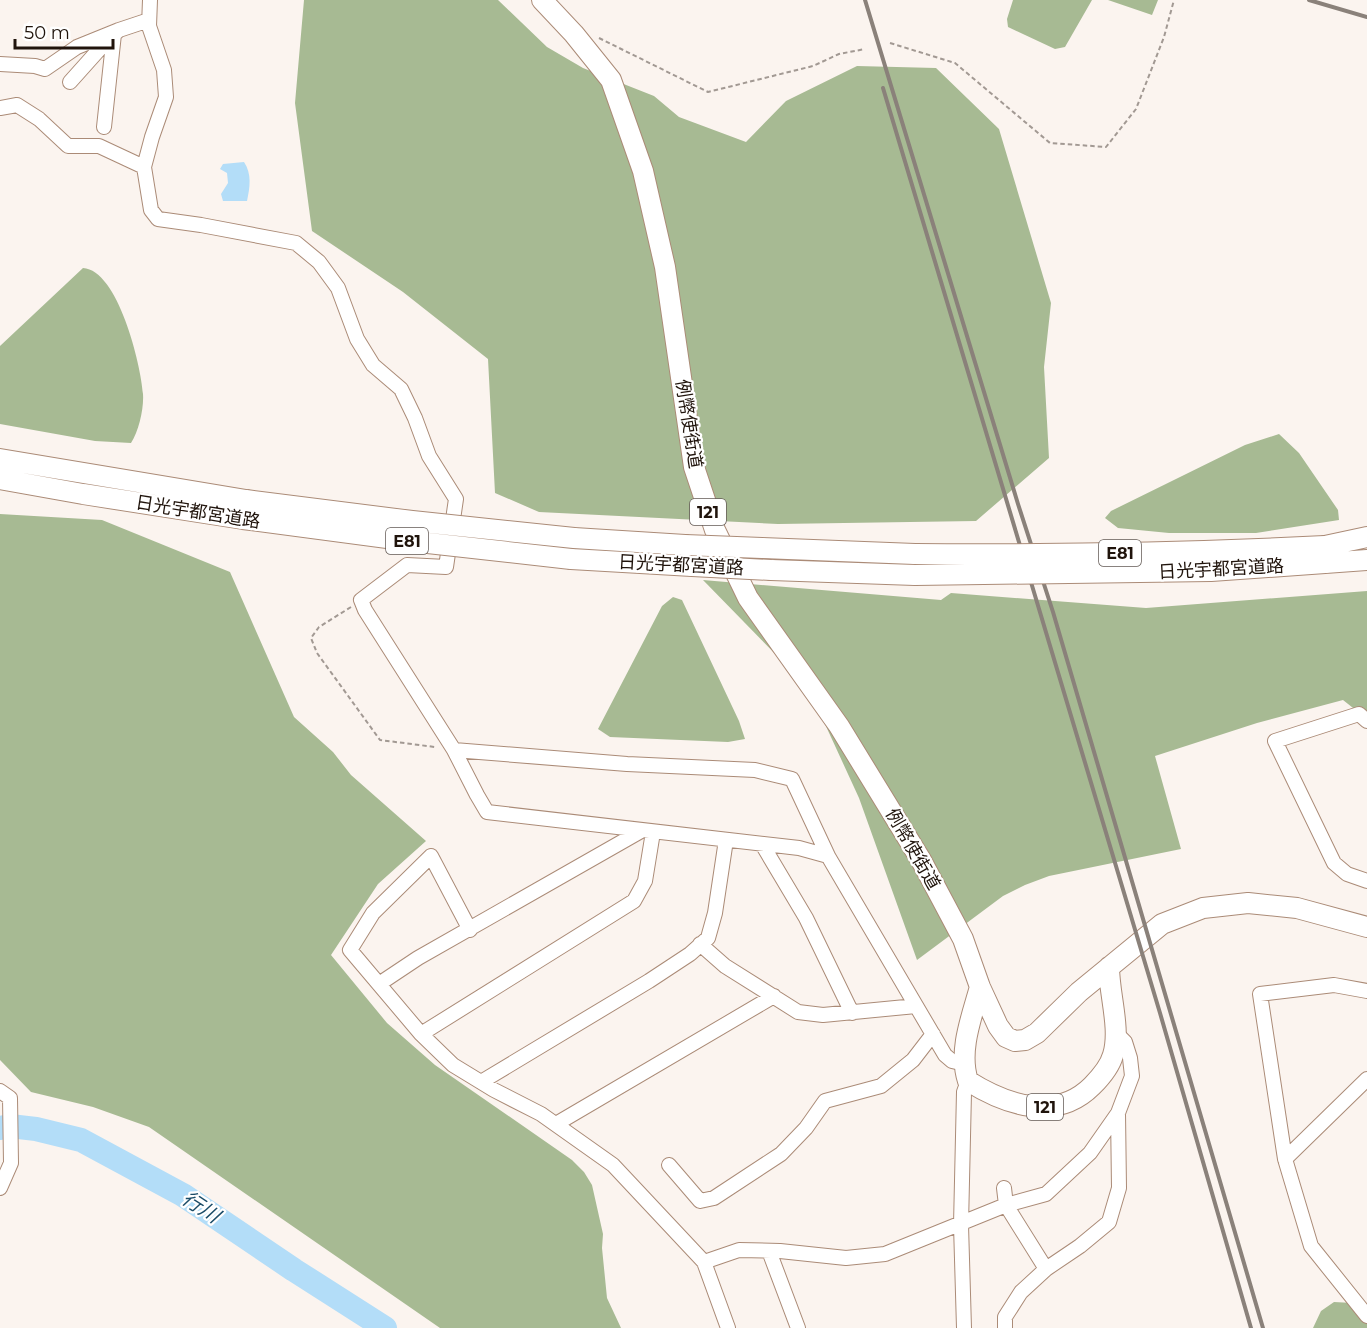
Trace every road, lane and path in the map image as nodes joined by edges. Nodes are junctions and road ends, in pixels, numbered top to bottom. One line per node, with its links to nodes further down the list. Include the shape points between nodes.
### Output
1 (150, 0): 4 (street)
2 (542, 0): 6 (highway, 例幣使街道 / 121)
3 (1174, 0): 7 (path, via 1136,109 1106,147 1050,142 955,63)
4 (149, 20): 5 (street); 13 (street, via 164,70 166,97)
5 (116, 32): 9 (street, via 77,47 45,69); 10 (street); 12 (street)
6 (574, 34): 8 (path, via 600,38 708,92); 33 (highway, 例幣使街道 / 121, via 610,80 643,171 665,267 694,467 715,530 748,598 839,726 921,860 963,939)
7 (890, 43)
8 (865, 49)
9 (0, 64)
10 (70, 82)
11 (0, 108): 13 (street, via 17,105 39,118 68,146 99,146)
12 (104, 127)
13 (144, 167): 20 (street, via 151,210 158,219 296,243 319,261 338,288 357,339 373,365 401,389 429,456 456,499 446,567 407,565)
14 (0, 459): 16 (highway, 日光宇都宮道路 / E81)
15 (0, 479): 16 (highway, 日光宇都宮道路 / E81, via 83,494)
16 (244, 509): 18 (highway, 日光宇都宮道路 / E81, bridge, via 685,545 915,554); 18 (highway, 日光宇都宮道路 / E81, bridge, via 410,542 571,559 771,570 915,575 1211,571)
17 (1367, 539): 18 (highway)
18 (1325, 555): 19 (highway, 日光宇都宮道路 / E81)
19 (1367, 560)
20 (361, 600): 22 (street); 22 (path, via 319,627 311,638 317,653 380,740)
21 (1367, 721): 27 (street, via 1359,714 1275,741 1334,863 1347,874)
22 (454, 750): 23 (street, via 487,812); 26 (street, via 755,770 792,779)
23 (647, 831): 24 (street); 29 (street); 39 (street, via 645,881 634,901)
24 (726, 840): 25 (street); 30 (street, via 715,913 708,938)
25 (762, 844): 26 (street); 37 (street, via 806,918)
26 (828, 856): 36 (street)
27 (1367, 881)
28 (1367, 927): 31 (highway, 例幣使街道 / 121, via 1297,908 1248,903 1203,908 1162,924)
29 (470, 930): 32 (street); 32 (street, via 430,856 373,913 350,950)
30 (700, 944): 35 (street, via 725,966); 43 (street, via 649,981)
31 (1109, 967): 33 (highway, 例幣使街道 / 121, via 1025,1040 1006,1037); 38 (highway, 121)
32 (379, 984): 39 (street)
33 (980, 987): 41 (highway, via 970,1025)
34 (1367, 991): 47 (street, via 1334,985 1260,994)
35 (774, 996): 37 (street, via 798,1012); 46 (street)
36 (916, 1006): 37 (street); 40 (street)
37 (852, 1013)
38 (1114, 1032): 41 (highway, 121, via 1113,1056 1100,1078 1077,1098 1063,1103 1048,1107 1020,1105 984,1091); 45 (street, via 1125,1042 1132,1076)
39 (421, 1034): 43 (street, via 453,1065)
40 (933, 1034): 41 (street, via 945,1055); 48 (street, via 913,1060 881,1086 825,1101 782,1154 714,1198 700,1201)
41 (967, 1073): 52 (street)
42 (1367, 1079): 47 (street)
43 (481, 1082): 46 (street)
44 (5, 1094): 49 (street, via 11,1163)
45 (1118, 1113): 51 (street, via 1090,1153 1046,1194); 55 (street, via 1119,1188 1108,1222)
46 (555, 1124): 54 (street, via 613,1165)
47 (1285, 1159): 56 (street, via 1311,1246)
48 (669, 1165)
49 (0, 1188)
50 (1004, 1188): 51 (street)
51 (1006, 1205): 52 (street); 55 (street)
52 (961, 1225): 53 (street, via 885,1254 846,1258); 59 (street)
53 (769, 1251): 54 (street, via 739,1250); 58 (street)
54 (704, 1262): 57 (street)
55 (1046, 1269): 60 (street, via 1021,1293 1005,1317)
56 (1365, 1311)
57 (728, 1328)
58 (798, 1328)
59 (964, 1328)
60 (1005, 1328)

